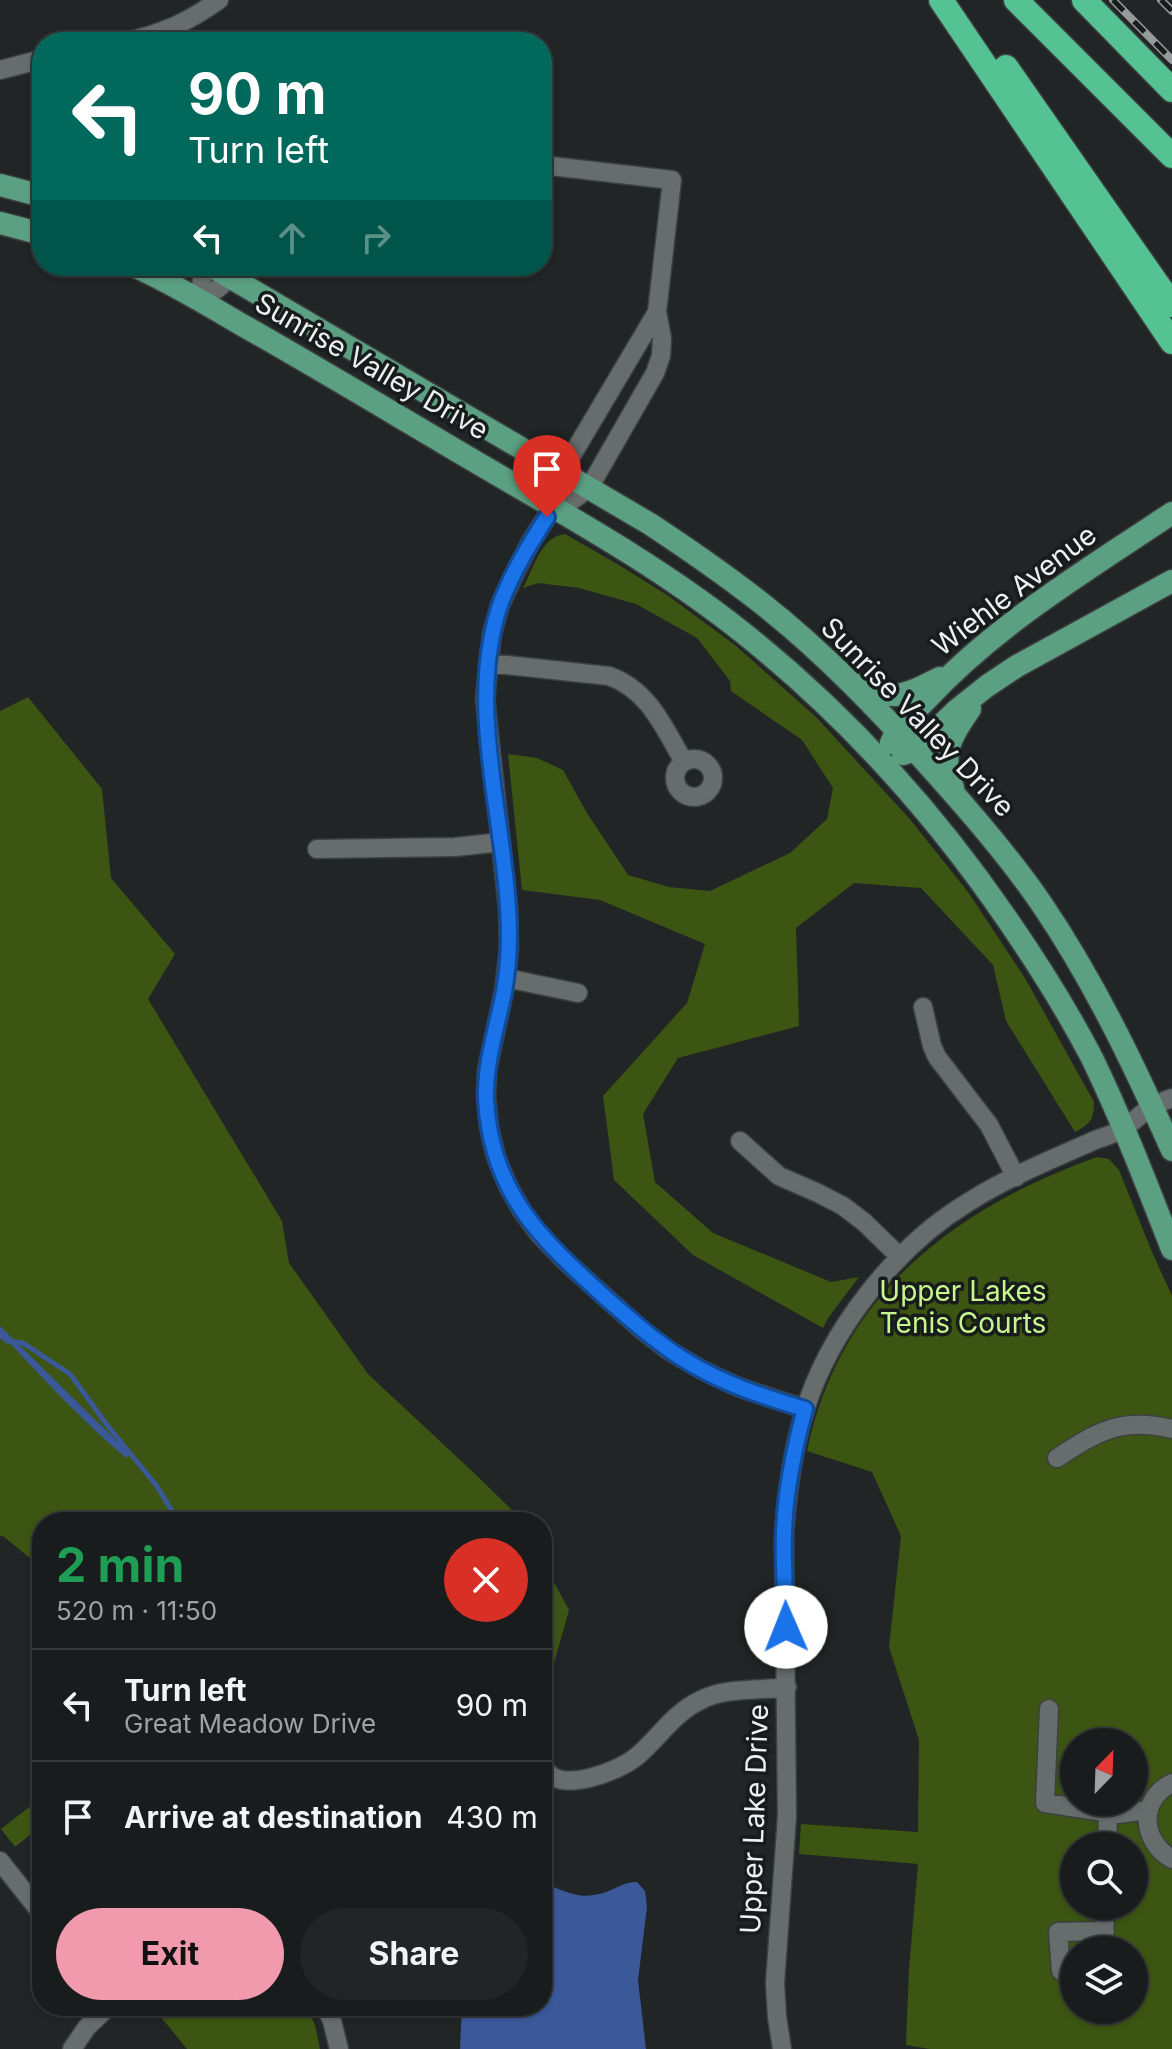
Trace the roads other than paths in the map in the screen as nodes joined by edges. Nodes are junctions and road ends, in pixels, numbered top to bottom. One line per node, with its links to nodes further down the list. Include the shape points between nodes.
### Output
1 (219, 0): 6 (street, via 191,20)
2 (941, 0): 23 (highway)
3 (958, 0): 21 (highway)
4 (1016, 0): 10 (highway)
5 (1084, 0): 9 (highway)
6 (161, 32)
7 (32, 62): 8 (street)
8 (0, 70)
9 (1172, 90)
10 (1172, 156)
11 (552, 166): 22 (street, via 672,180)
12 (0, 185): 13 (main road)
13 (32, 193)
14 (0, 223): 15 (main road)
15 (32, 231)
16 (153, 276): 20 (main road, Sunrise Valley Drive)
17 (202, 276): 20 (street)
18 (224, 276): 20 (street, via 219,289)
19 (236, 276): 24 (main road, Sunrise Valley Drive)
20 (200, 300): 26 (main road, Sunrise Valley Drive)
21 (1172, 305)
22 (657, 312): 24 (street); 25 (street, via 662,338 655,373)
23 (1172, 342)
24 (562, 472): 25 (main road, Sunrise Valley Drive); 26 (street)
25 (589, 488): 26 (street); 31 (main road, Sunrise Valley Drive, via 704,559)
26 (553, 507): 29 (street, via 500,605); 35 (main road, Sunrise Valley Drive, via 623,547 741,631)
27 (1172, 513): 30 (main road, Wiehle Avenue, via 1038,603)
28 (1172, 581): 32 (main road)
29 (488, 663): 36 (street, via 623,681 647,700); 38 (street, via 486,710)
30 (951, 672): 31 (main road, via 891,697); 33 (main road, Wiehle Avenue)
31 (849, 682): 33 (main road, Sunrise Valley Drive)
32 (987, 686): 34 (main road); 37 (main road, via 948,749 947,773)
33 (896, 730): 34 (main road, Sunrise Valley Drive); 35 (main road, Wiehle Avenue)
34 (915, 750): 35 (main road); 37 (main road, Sunrise Valley Drive)
35 (883, 761): 44 (main road, Sunrise Valley Drive, via 986,887 1043,973)
36 (684, 762)
37 (955, 795): 43 (main road, Sunrise Valley Drive, via 1058,929)
38 (501, 842): 39 (street); 40 (street, via 508,908)
39 (317, 849)
40 (506, 978): 41 (street); 50 (street, via 486,1097 496,1157 522,1211 565,1261 668,1350 738,1387)
41 (578, 993)
42 (923, 1007): 47 (street, via 937,1057 989,1125)
43 (1164, 1113): 44 (street, Upper Lake Drive); 46 (main road, Sunrise Valley Drive)
44 (1124, 1129): 47 (street, Upper Lake Drive); 48 (main road, Sunrise Valley Drive)
45 (740, 1141): 49 (street, via 779,1176 843,1206)
46 (1172, 1150)
47 (1016, 1177): 49 (street, Upper Lake Drive, via 964,1204)
48 (1172, 1249)
49 (900, 1257): 50 (street, Upper Lake Drive, via 849,1321)
50 (805, 1409): 53 (street, Upper Lake Drive, via 786,1497)
51 (1172, 1429): 52 (street, via 1149,1423 1118,1426)
52 (1057, 1458)
53 (787, 1687): 55 (street, via 705,1697 671,1720 623,1766 577,1780); 68 (street, Upper Lake Drive, via 787,1816 775,1983)
54 (1049, 1709): 57 (street, via 1045,1803)
55 (552, 1776)
56 (1172, 1783): 58 (street, via 1156,1795)
57 (1060, 1805)
58 (1149, 1810): 59 (street, via 1154,1845)
59 (1172, 1859)
60 (0, 1861): 61 (street)
61 (32, 1901)
62 (1078, 1936): 63 (street, via 1058,1932)
63 (1060, 1958)
64 (99, 2016): 66 (street)
65 (330, 2016): 67 (street)
66 (72, 2049)
67 (339, 2049)
68 (782, 2049)

